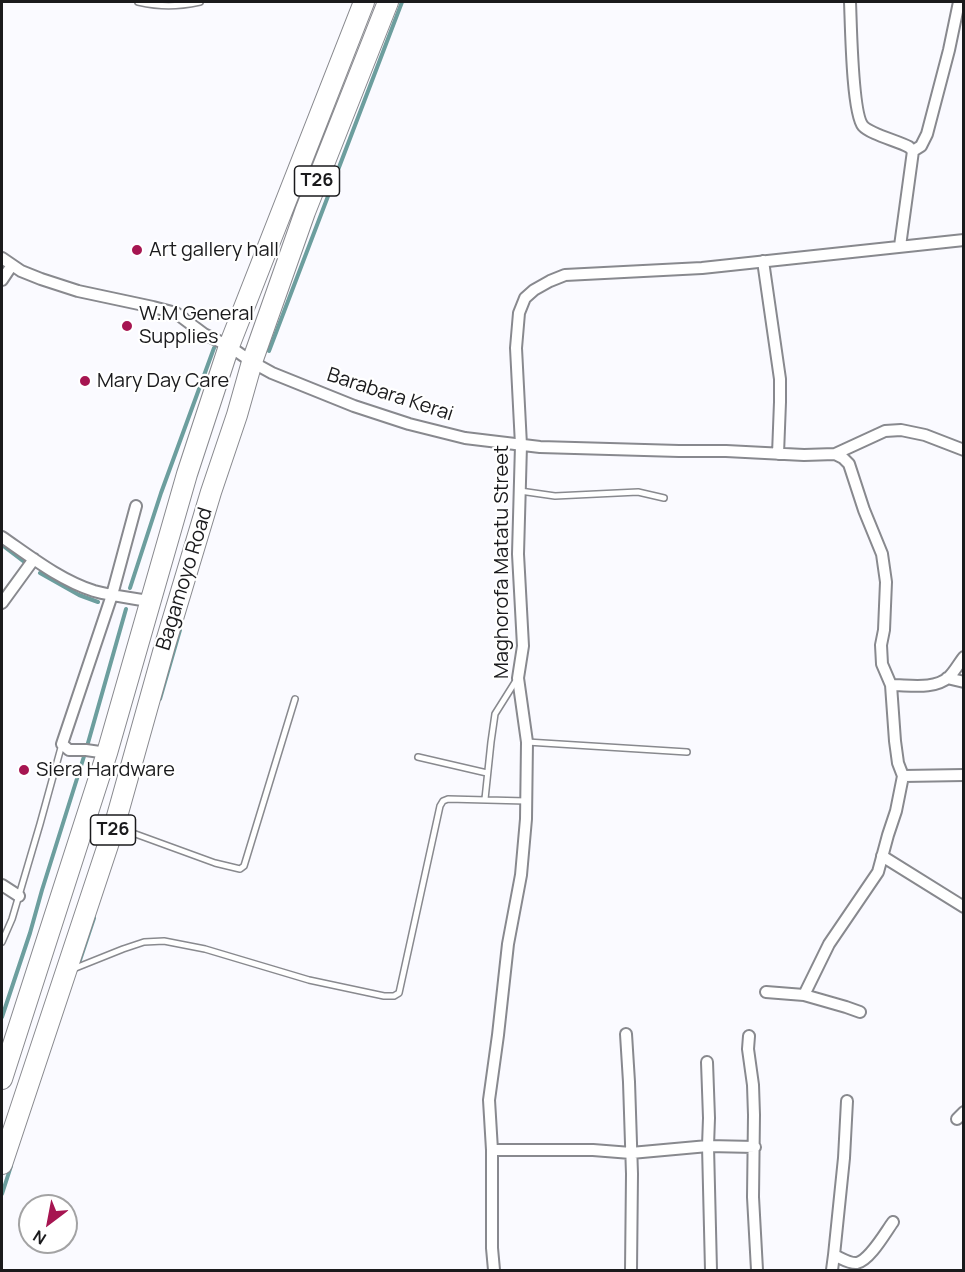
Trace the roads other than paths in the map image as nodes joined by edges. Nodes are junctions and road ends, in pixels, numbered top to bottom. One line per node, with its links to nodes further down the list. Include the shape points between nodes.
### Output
1 (138, 2): 2 (lane, via 158,6)
2 (200, 2)
3 (364, 2): 14 (highway, Bagamoyo Road / T26)
4 (388, 2): 15 (highway, Bagamoyo Road / T26, via 304,212)
5 (850, 2): 7 (street, via 859,119 868,130)
6 (959, 2): 7 (street, via 927,134)
7 (913, 151): 9 (street)
8 (963, 240): 9 (street, Maghorofa Matatu Street)
9 (900, 246): 11 (street, Maghorofa Matatu Street)
10 (2, 258): 12 (street, Barabara Kerai)
11 (763, 261): 16 (street, Maghorofa Matatu Street, via 565,275 534,290 525,298 519,313 516,348); 18 (street, via 780,379)
12 (12, 265): 13 (street); 14 (street, Barabara Kerai, via 78,291 176,313 204,334)
13 (2, 280)
14 (229, 346): 15 (street, Barabara Kerai); 26 (highway, Bagamoyo Road / T26)
15 (252, 362): 16 (street, Barabara Kerai, via 354,406 409,424); 44 (highway, Bagamoyo Road / T26, via 171,623)
16 (521, 446): 18 (street, Barabara Kerai); 20 (street, Maghorofa Matatu Street)
17 (963, 450): 19 (street, via 901,430 885,431)
18 (778, 454): 19 (street, Barabara Kerai)
19 (835, 454): 32 (street, via 849,464 882,554 886,582 882,664)
20 (520, 491): 21 (lane, via 555,496 638,492); 29 (street, Maghorofa Matatu Street, via 518,554 523,646)
21 (664, 498)
22 (136, 506): 25 (street)
23 (2, 537): 24 (street)
24 (34, 559): 25 (street, via 63,578); 27 (street)
25 (112, 595): 26 (street); 35 (street)
26 (149, 601): 37 (highway, Bagamoyo Road / T26)
27 (2, 603)
28 (963, 657): 30 (street)
29 (518, 678): 34 (street, Maghorofa Matatu Street); 39 (lane, via 495,714)
30 (947, 678): 31 (street); 32 (street, via 927,686)
31 (963, 681)
32 (891, 685): 41 (street, via 895,741)
33 (295, 699): 44 (lane, via 244,867 215,863)
34 (526, 742): 36 (lane); 43 (street, Maghorofa Matatu Street)
35 (62, 744): 37 (street, via 69,750); 47 (lane)
36 (687, 752)
37 (107, 753): 56 (highway, Bagamoyo Road / T26)
38 (418, 757): 39 (lane)
39 (487, 773): 42 (lane)
40 (963, 775): 41 (street)
41 (903, 776): 45 (street)
42 (485, 800): 43 (lane); 50 (lane, via 448,799 440,806 396,996 309,980 164,941 144,942)
43 (526, 801): 62 (street, Maghorofa Matatu Street, via 521,874 508,944 489,1100)
44 (114, 827): 50 (highway, Bagamoyo Road / T26)
45 (882, 856): 48 (street); 52 (street, via 878,872 829,944)
46 (2, 885): 47 (street)
47 (18, 896): 49 (lane)
48 (963, 906)
49 (2, 942)
50 (66, 972): 64 (highway, Bagamoyo Road / T26)
51 (766, 992): 52 (street)
52 (804, 995): 53 (street)
53 (860, 1012)
54 (626, 1034): 63 (street)
55 (749, 1036): 61 (street)
56 (7, 1045): 58 (highway, Bagamoyo Road / T26)
57 (706, 1062): 60 (street)
58 (2, 1079)
59 (847, 1101): 66 (street)
60 (708, 1146): 61 (street); 63 (street); 69 (street)
61 (755, 1147): 70 (street)
62 (492, 1150): 63 (street); 67 (street, Maghorofa Matatu Street)
63 (631, 1153): 68 (street)
64 (2, 1164)
65 (893, 1222): 66 (street, via 867,1258 854,1263)
66 (834, 1256): 71 (street)
67 (494, 1270)
68 (631, 1270)
69 (711, 1270)
70 (757, 1270)
71 (832, 1270)

